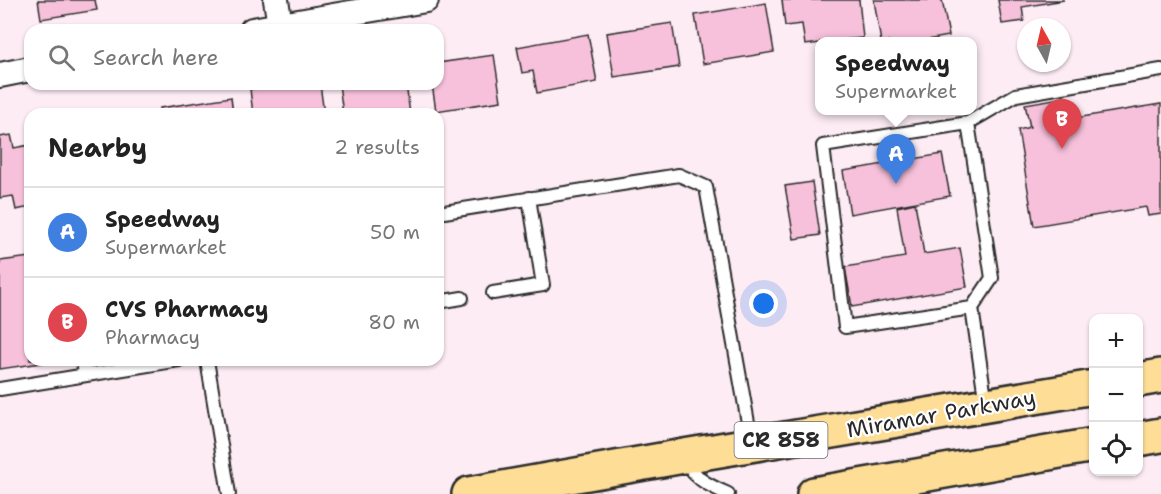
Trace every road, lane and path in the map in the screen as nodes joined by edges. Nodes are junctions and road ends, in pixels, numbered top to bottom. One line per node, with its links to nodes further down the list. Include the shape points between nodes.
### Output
1 (276, 0): 3 (street)
2 (426, 0): 4 (street)
3 (280, 24)
4 (286, 24)
5 (24, 70): 7 (street)
6 (1161, 70): 8 (lane, via 1016,95)
7 (0, 75)
8 (968, 123): 14 (lane, via 992,278); 14 (lane, via 824,146 845,327)
9 (529, 198): 10 (lane); 11 (lane, via 543,285); 26 (lane, via 679,175 706,187)
10 (444, 212)
11 (493, 293)
12 (462, 298): 13 (lane)
13 (444, 301)
14 (972, 308): 23 (lane)
15 (84, 366): 18 (lane)
16 (141, 366): 18 (lane)
17 (208, 366): 29 (lane)
18 (85, 375): 22 (lane)
19 (1161, 376): 20 (main road)
20 (1143, 379)
21 (1089, 388): 23 (main road, Miramar Parkway / CR 858)
22 (0, 389)
23 (986, 406): 26 (main road, Miramar Parkway / CR 858)
24 (1161, 435): 25 (main road)
25 (1143, 438)
26 (752, 445): 28 (main road, Miramar Parkway / CR 858)
27 (1089, 446): 32 (main road, CR 858)
28 (684, 456): 30 (main road, Miramar Parkway / CR 858); 31 (lane, via 692,472)
29 (229, 494)
30 (469, 494)
31 (728, 494)
32 (814, 494)

